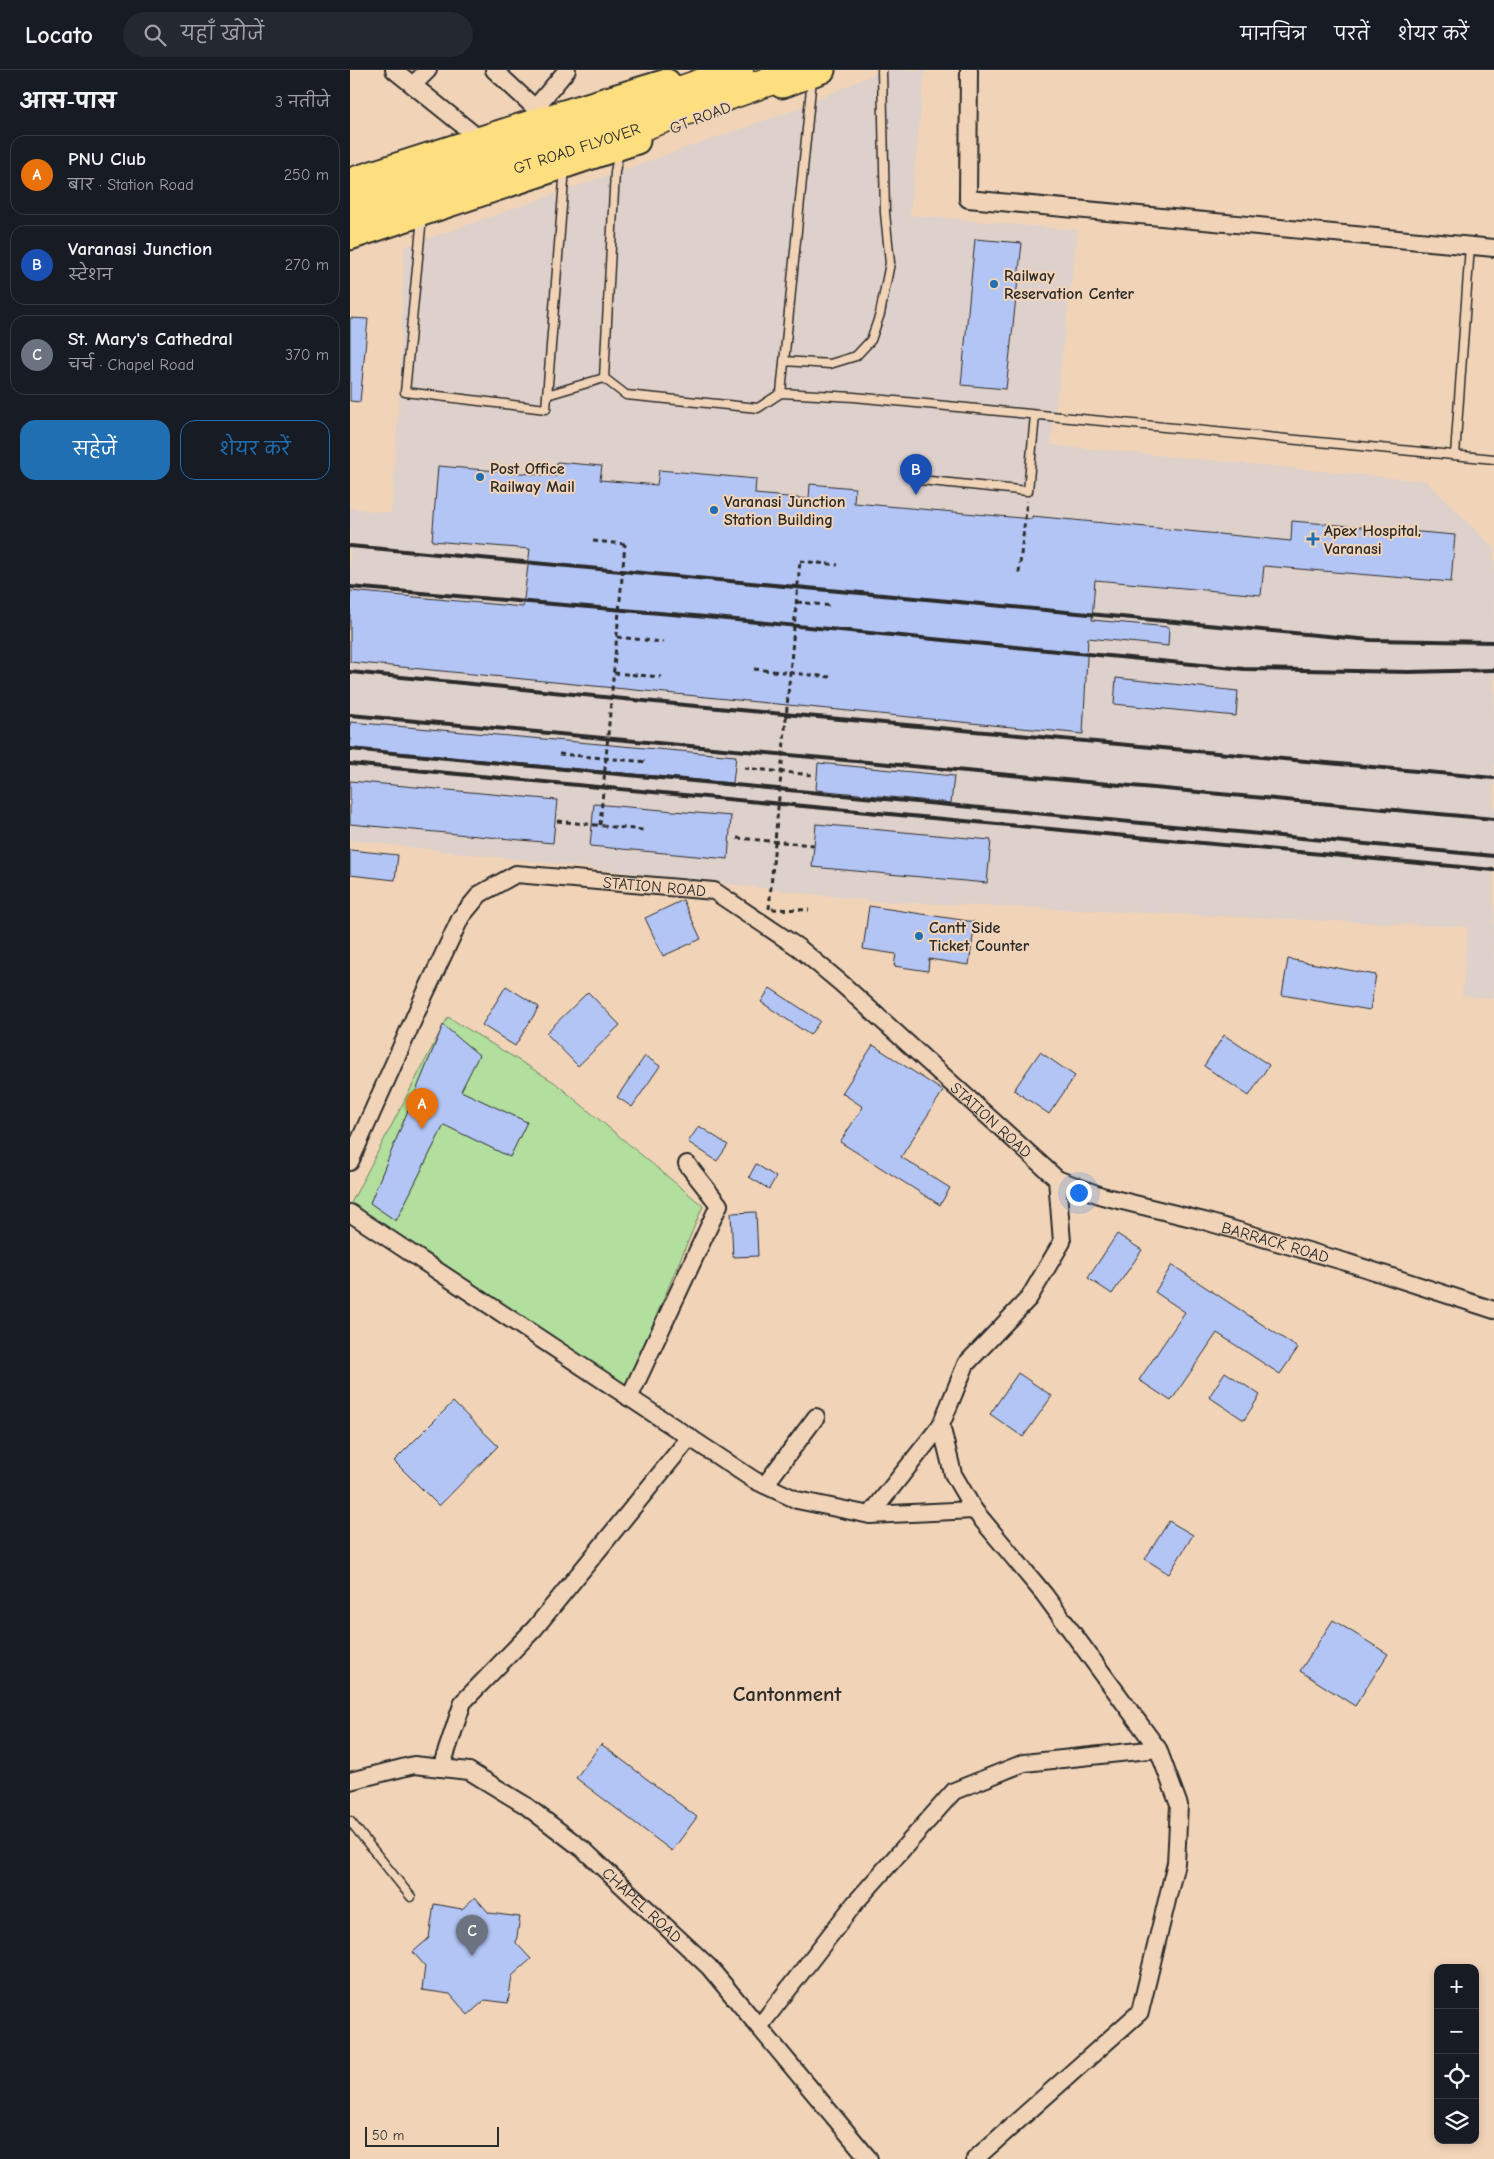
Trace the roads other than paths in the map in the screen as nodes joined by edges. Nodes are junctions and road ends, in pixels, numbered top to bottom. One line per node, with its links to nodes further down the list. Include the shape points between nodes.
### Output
1 (394, 70): 10 (street)
2 (428, 70): 10 (street)
3 (494, 70): 11 (street)
4 (567, 70): 11 (street)
5 (705, 70): 11 (main road)
6 (739, 70): 16 (highway, GT ROAD FLYOVER)
7 (882, 70): 22 (lane, via 885,213 890,263 880,314 871,340 856,356 830,364)
8 (969, 70): 20 (street, via 968,199)
9 (812, 71): 13 (main road, GT ROAD); 18 (highway, GT ROAD FLYOVER); 22 (lane)
10 (413, 86): 12 (street)
11 (538, 114): 12 (main road)
12 (481, 140): 15 (main road)
13 (620, 148): 14 (main road, GT ROAD); 23 (lane, via 615,172)
14 (565, 166): 17 (main road, GT ROAD); 25 (lane)
15 (350, 181)
16 (350, 199)
17 (423, 214): 19 (main road, GT ROAD); 25 (lane, via 405,392 546,409)
18 (350, 221)
19 (350, 237)
20 (1470, 246): 21 (street); 27 (lane)
21 (1494, 248)
22 (784, 361): 24 (lane)
23 (604, 378): 24 (lane, via 626,395 758,408); 25 (lane)
24 (781, 393): 26 (lane)
25 (547, 396)
26 (1035, 415): 27 (lane); 29 (lane, via 1028,491)
27 (1455, 455): 28 (lane)
28 (1494, 459)
29 (920, 480)
30 (350, 1162): 32 (street, STATION ROAD, via 461,917 480,894 516,874 714,891 799,948 834,977)
31 (687, 1164): 35 (street, via 719,1205)
32 (1057, 1179): 34 (street, BARRACK ROAD, via 1102,1196 1204,1221 1364,1267); 37 (street, via 1062,1242 1029,1298 966,1364)
33 (350, 1213): 35 (street)
34 (1494, 1310)
35 (629, 1398): 38 (street)
36 (816, 1417): 39 (street)
37 (941, 1425): 40 (street, via 953,1474); 41 (street)
38 (690, 1437): 39 (street); 43 (street, via 535,1628 463,1702)
39 (765, 1485): 41 (street, via 797,1500)
40 (974, 1510): 41 (street); 42 (street, via 1044,1594)
41 (870, 1515)
42 (1158, 1749): 47 (street, via 1024,1763 954,1790 855,1903); 49 (street, via 1179,1805 1176,1863 1140,2012)
43 (440, 1768): 44 (street, CHAPEL ROAD, via 414,1764); 47 (street, CHAPEL ROAD, via 469,1772 525,1805 585,1851 709,1967)
44 (350, 1781)
45 (350, 1821): 46 (lane)
46 (411, 1897)
47 (759, 2027): 48 (street, CHAPEL ROAD)
48 (869, 2159)
49 (975, 2159)

